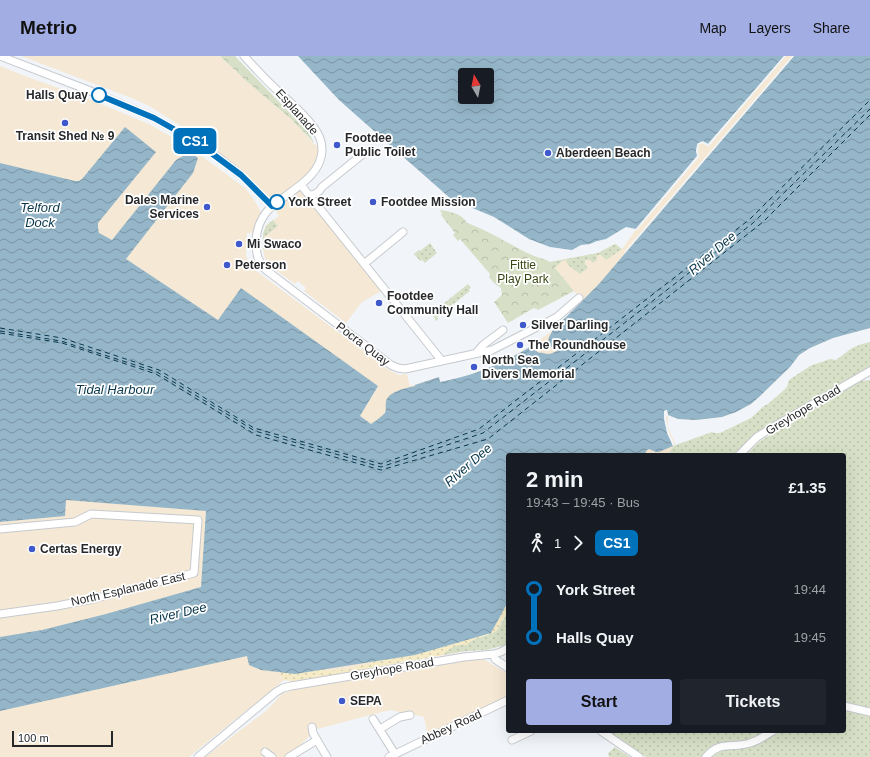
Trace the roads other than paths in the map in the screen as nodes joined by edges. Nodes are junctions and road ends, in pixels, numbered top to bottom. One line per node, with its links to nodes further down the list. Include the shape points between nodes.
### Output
1 (0, 56): 6 (street, via 154,118 222,160)
2 (244, 56): 4 (street, Esplanade, via 320,136 322,156 319,165)
3 (363, 154): 5 (street, via 318,193)
4 (301, 185): 5 (street); 6 (street, Esplanade)
5 (309, 194): 8 (street)
6 (272, 206): 12 (street, Pocra Quay, via 263,217 256,238 257,256 266,270 395,367 405,369)
7 (403, 232): 8 (street)
8 (364, 264): 12 (street)
9 (579, 298): 11 (street, Pocra Quay, via 557,317 492,350)
10 (503, 330): 11 (street, via 483,345)
11 (476, 354): 12 (street, Pocra Quay)
12 (442, 361)
13 (870, 371): 14 (street, Greyhope Road, via 768,430)
14 (741, 453)
15 (0, 529): 16 (street, North Esplanade East, via 75,522 91,514 198,520 194,573 93,599)
16 (0, 614)
17 (506, 649): 18 (street, Greyhope Road)
18 (494, 654): 19 (street, via 495,659); 34 (street, Greyhope Road, via 283,688)
19 (506, 667)
20 (506, 701): 33 (street, Abbey Road)
21 (846, 706): 22 (street)
22 (870, 712)
23 (410, 715): 26 (street, via 400,717)
24 (374, 718): 26 (street, Abbey Road)
25 (312, 727): 30 (street)
26 (380, 730): 33 (street, Abbey Road)
27 (527, 733): 31 (street)
28 (604, 733): 38 (street)
29 (770, 733): 39 (street, via 752,743 724,745)
30 (316, 740): 36 (street); 37 (street)
31 (512, 740)
32 (265, 752): 35 (street)
33 (392, 755)
34 (202, 756)
35 (272, 757)
36 (289, 757)
37 (327, 757)
38 (639, 757)
39 (706, 757)

